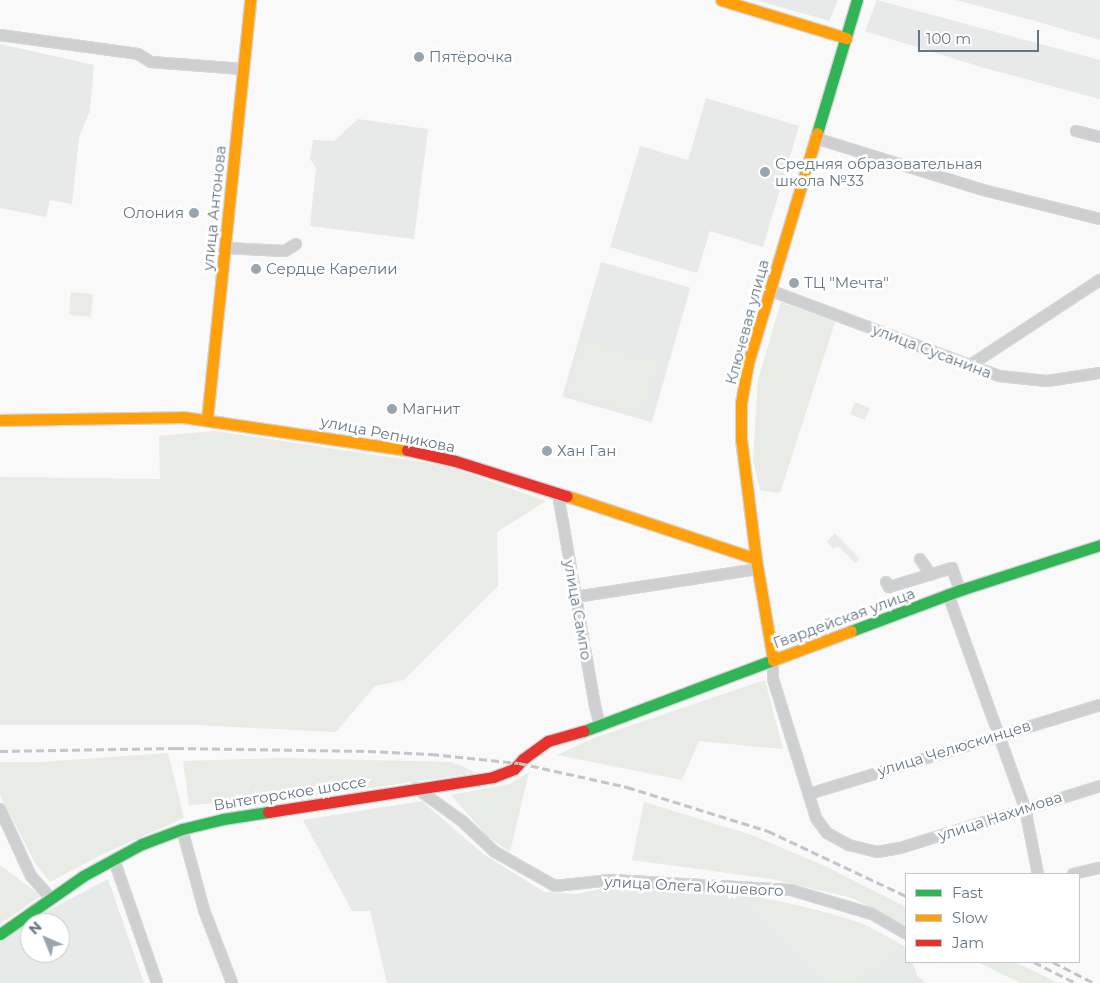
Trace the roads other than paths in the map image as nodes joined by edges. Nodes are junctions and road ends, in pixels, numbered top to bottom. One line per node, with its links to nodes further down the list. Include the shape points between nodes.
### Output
1 (250, 0): 6 (main road, улица Антонова)
2 (721, 0): 5 (main road)
3 (857, 0): 5 (main road, Ключевая улица)
4 (0, 35): 6 (street, via 138,54 151,62)
5 (846, 38): 9 (main road, Ключевая улица)
6 (243, 69): 12 (main road, улица Антонова)
7 (1076, 131): 8 (street)
8 (1100, 137)
9 (815, 138): 10 (street, via 983,190); 14 (main road, Ключевая улица)
10 (1100, 219)
11 (296, 244): 12 (street, via 285,251)
12 (225, 248): 17 (main road, улица Антонова)
13 (1100, 280): 15 (street)
14 (769, 290): 15 (street, улица Сусанина); 22 (main road, Ключевая улица, via 748,363 741,403 741,438)
15 (969, 366): 16 (street, улица Сусанина, via 999,376 1047,381)
16 (1100, 373)
17 (207, 419): 18 (main road, улица Репникова); 19 (main road, улица Репникова, via 404,449 455,461)
18 (0, 420)
19 (558, 494): 22 (main road, улица Репникова); 27 (street, улица Сампо)
20 (1100, 545): 25 (main road, Гвардейская улица)
21 (920, 559): 23 (street)
22 (756, 564): 27 (street); 28 (main road, Ключевая улица)
23 (932, 575): 24 (street, via 889,587); 25 (street, via 952,568)
24 (886, 582)
25 (960, 590): 26 (main road, Гвардейская улица)
26 (948, 594): 28 (main road, Гвардейская улица); 31 (street)
27 (575, 597): 30 (street, улица Сампо)
28 (773, 660): 30 (main road, Гвардейская улица); 34 (street, улица Нахимова, via 773,679)
29 (1100, 704): 31 (street, улица Челюскинцев)
30 (600, 726): 33 (main road, Вытегорское шоссе, via 548,741 522,759 514,769 493,777)
31 (1000, 734): 34 (street, улица Челюскинцев); 35 (street)
32 (1100, 786): 35 (street, улица Нахимова)
33 (416, 788): 37 (main road, Вытегорское шоссе, via 223,818); 43 (street, улица Олега Кошевого, via 462,821 495,852 555,886 611,880 791,890 872,914)
34 (809, 794): 35 (street, улица Нахимова, via 816,818 827,834 849,845 877,852 900,848)
35 (1025, 808): 40 (street)
36 (0, 809): 42 (street, via 31,876)
37 (182, 829): 38 (main road, Вытегорское шоссе, via 142,844); 46 (street, via 204,910)
38 (114, 860): 42 (main road, Вытегорское шоссе); 45 (street)
39 (1100, 868): 41 (street)
40 (1038, 873)
41 (1078, 873)
42 (52, 899): 44 (main road, Вытегорское шоссе)
43 (905, 933)
44 (0, 934)
45 (157, 983)
46 (232, 983)

